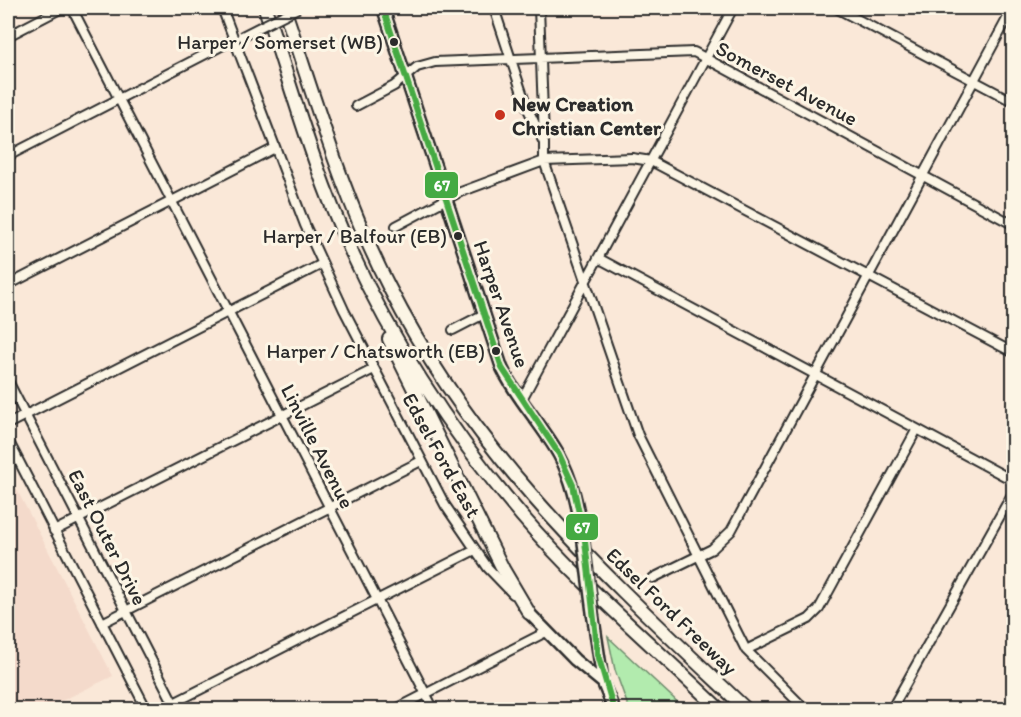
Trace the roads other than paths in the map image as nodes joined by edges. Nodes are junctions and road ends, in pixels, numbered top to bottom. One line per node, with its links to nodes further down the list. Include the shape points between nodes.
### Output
1 (62, 8): 13 (street)
2 (72, 8): 20 (street, Linville Avenue)
3 (222, 8): 14 (street, Edsel Ford East)
4 (265, 8): 38 (highway, Edsel Ford Freeway, via 320,172)
5 (284, 8): 76 (highway, Edsel Ford Freeway, via 360,225 403,315 444,383 535,502)
6 (298, 8): 14 (street, bridge)
7 (383, 8): 18 (main road, Harper Avenue)
8 (494, 8): 16 (street)
9 (539, 8): 15 (street)
10 (733, 8): 17 (street)
11 (836, 8): 19 (street)
12 (1013, 8): 19 (street)
13 (8, 36)
14 (233, 40): 20 (street); 24 (street, Edsel Ford East)
15 (541, 58): 16 (street, Somerset Avenue); 17 (street, Somerset Avenue, via 694,52); 23 (street)
16 (511, 59): 18 (street, Somerset Avenue, via 435,62 417,67); 23 (street)
17 (705, 60): 27 (street); 28 (street, Somerset Avenue)
18 (405, 76): 22 (street, Somerset Avenue); 29 (main road, Harper Avenue)
19 (974, 80): 21 (street); 28 (street)
20 (119, 99): 25 (street); 30 (street, Linville Avenue)
21 (1014, 102)
22 (356, 106)
23 (544, 143): 26 (street)
24 (275, 148): 30 (street); 34 (street, Edsel Ford East)
25 (8, 156)
26 (544, 161): 27 (street); 29 (street); 36 (street)
27 (651, 161): 33 (street); 35 (street)
28 (922, 176): 31 (street, Somerset Avenue); 35 (street)
29 (446, 200): 32 (street); 40 (main road, Harper Avenue)
30 (171, 201): 37 (street); 39 (street, Linville Avenue)
31 (1014, 225)
32 (396, 226)
33 (598, 258): 36 (street); 44 (street)
34 (322, 264): 39 (street); 43 (street, Edsel Ford East)
35 (869, 275): 42 (street); 44 (street)
36 (585, 283): 46 (street); 59 (street, via 634,425)
37 (8, 285)
38 (374, 299): 63 (highway, via 390,343 435,436); 75 (highway, Edsel Ford Freeway, via 434,403 522,516)
39 (229, 312): 47 (street); 48 (street, Linville Avenue)
40 (484, 314): 41 (street); 46 (main road, Harper Avenue, via 502,368)
41 (453, 330)
42 (1014, 353)
43 (374, 369): 48 (street); 52 (street, Edsel Ford East)
44 (815, 375): 50 (street); 59 (street, via 731,531 718,545)
45 (8, 381): 47 (street, East Outer Drive)
46 (521, 401): 67 (main road, Harper Avenue, bridge, via 567,470 582,531)
47 (25, 415): 49 (street); 56 (street, East Outer Drive)
48 (283, 416): 55 (street, Linville Avenue); 56 (street)
49 (8, 424)
50 (917, 429): 53 (street); 66 (street, via 819,609 809,619)
51 (8, 440): 57 (street)
52 (421, 460): 55 (street); 58 (street, Edsel Ford East)
53 (1014, 481)
54 (1014, 491): 78 (street)
55 (330, 508): 61 (street, Linville Avenue); 62 (street)
56 (79, 519): 57 (street); 62 (street, East Outer Drive)
57 (54, 531): 64 (street)
58 (475, 550): 61 (street); 63 (street, Edsel Ford East)
59 (699, 556): 60 (street); 66 (street)
60 (653, 578)
61 (377, 600): 68 (street, Linville Avenue); 69 (street)
62 (127, 612): 64 (street); 69 (street, East Outer Drive)
63 (529, 613): 65 (main road, Edsel Ford East)
64 (102, 623): 70 (street)
65 (546, 632): 67 (main road, Edsel Ford East); 68 (street)
66 (746, 650): 77 (street)
67 (603, 683): 74 (main road, Harper Avenue)
68 (426, 693): 72 (street); 73 (street, Linville Avenue)
69 (175, 706): 71 (street)
70 (147, 710)
71 (160, 710)
72 (394, 710)
73 (434, 710)
74 (614, 710)
75 (720, 710)
76 (747, 710)
77 (806, 710)
78 (891, 710)

